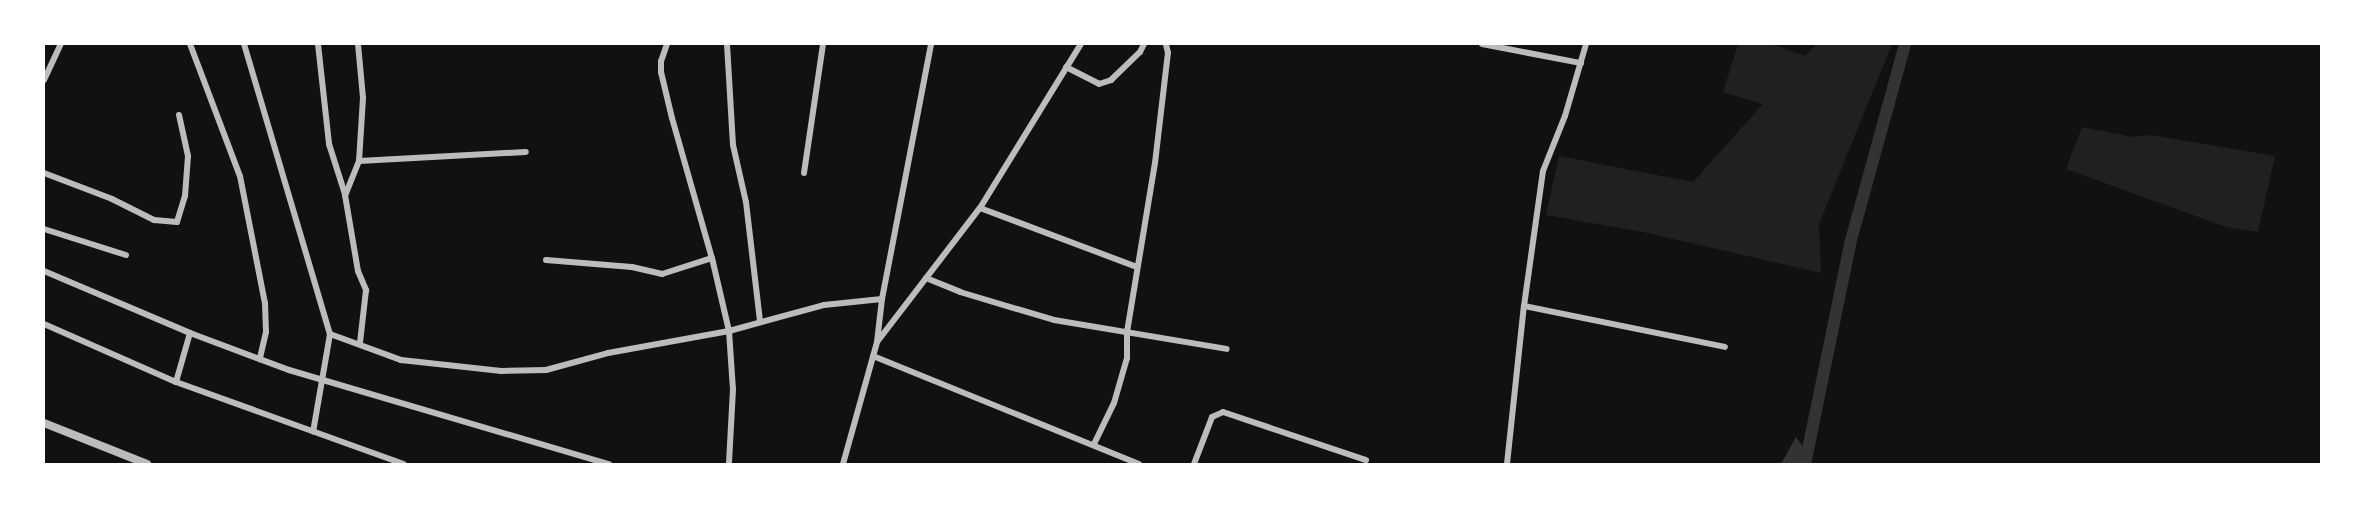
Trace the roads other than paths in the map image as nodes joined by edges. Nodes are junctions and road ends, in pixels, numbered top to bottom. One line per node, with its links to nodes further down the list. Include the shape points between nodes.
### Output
1 (61, 44): 17 (street)
2 (190, 44): 45 (street, via 240,176 265,303 266,332)
3 (244, 44): 39 (street)
4 (318, 44): 23 (street, via 329,144)
5 (358, 44): 20 (street, via 363,98)
6 (667, 44): 27 (street, via 661,72)
7 (727, 44): 34 (street, via 733,145 746,202)
8 (823, 44): 22 (street)
9 (931, 44): 32 (street)
10 (1082, 44): 16 (street)
11 (1144, 44): 16 (street, via 1112,80 1099,84)
12 (1166, 44): 29 (street, via 1155,163)
13 (1482, 44): 15 (street)
14 (1586, 44): 15 (street)
15 (1581, 63): 33 (street, via 1543,171)
16 (1066, 67): 24 (street)
17 (44, 80)
18 (179, 114): 21 (street, via 188,156 186,196 177,222 154,220)
19 (526, 152): 20 (street)
20 (359, 161): 23 (street)
21 (44, 173)
22 (804, 173)
23 (345, 195): 41 (street, via 358,271 366,290)
24 (981, 208): 29 (street); 31 (street)
25 (44, 229): 26 (street)
26 (126, 255)
27 (712, 258): 28 (street, via 662,274 632,267); 36 (street)
28 (546, 260)
29 (1137, 267): 37 (street)
30 (44, 271): 38 (street)
31 (926, 278): 37 (street, via 1054,320); 40 (street)
32 (882, 299): 34 (street, via 824,305); 40 (street)
33 (1524, 306): 42 (street); 59 (street)
34 (760, 321): 36 (street)
35 (44, 324): 47 (street)
36 (729, 330): 41 (street, via 609,353 546,370 501,371 401,360); 55 (street, via 733,389)
37 (1127, 332): 43 (street); 50 (street, via 1123,380)
38 (190, 333): 45 (street); 47 (street)
39 (330, 334): 41 (street); 46 (street)
40 (877, 342): 44 (street)
41 (360, 343)
42 (1725, 347)
43 (1227, 349)
44 (873, 356): 50 (street); 56 (street)
45 (260, 359): 46 (street)
46 (322, 378): 49 (street); 54 (street)
47 (176, 382): 49 (street)
48 (44, 423): 52 (street)
49 (312, 432): 53 (street)
50 (1094, 444): 57 (street)
51 (1366, 460): 58 (street, via 1222,412 1212,417)
52 (147, 465)
53 (404, 465)
54 (609, 465)
55 (729, 465)
56 (843, 465)
57 (1139, 465)
58 (1194, 465)
59 (1507, 465)

